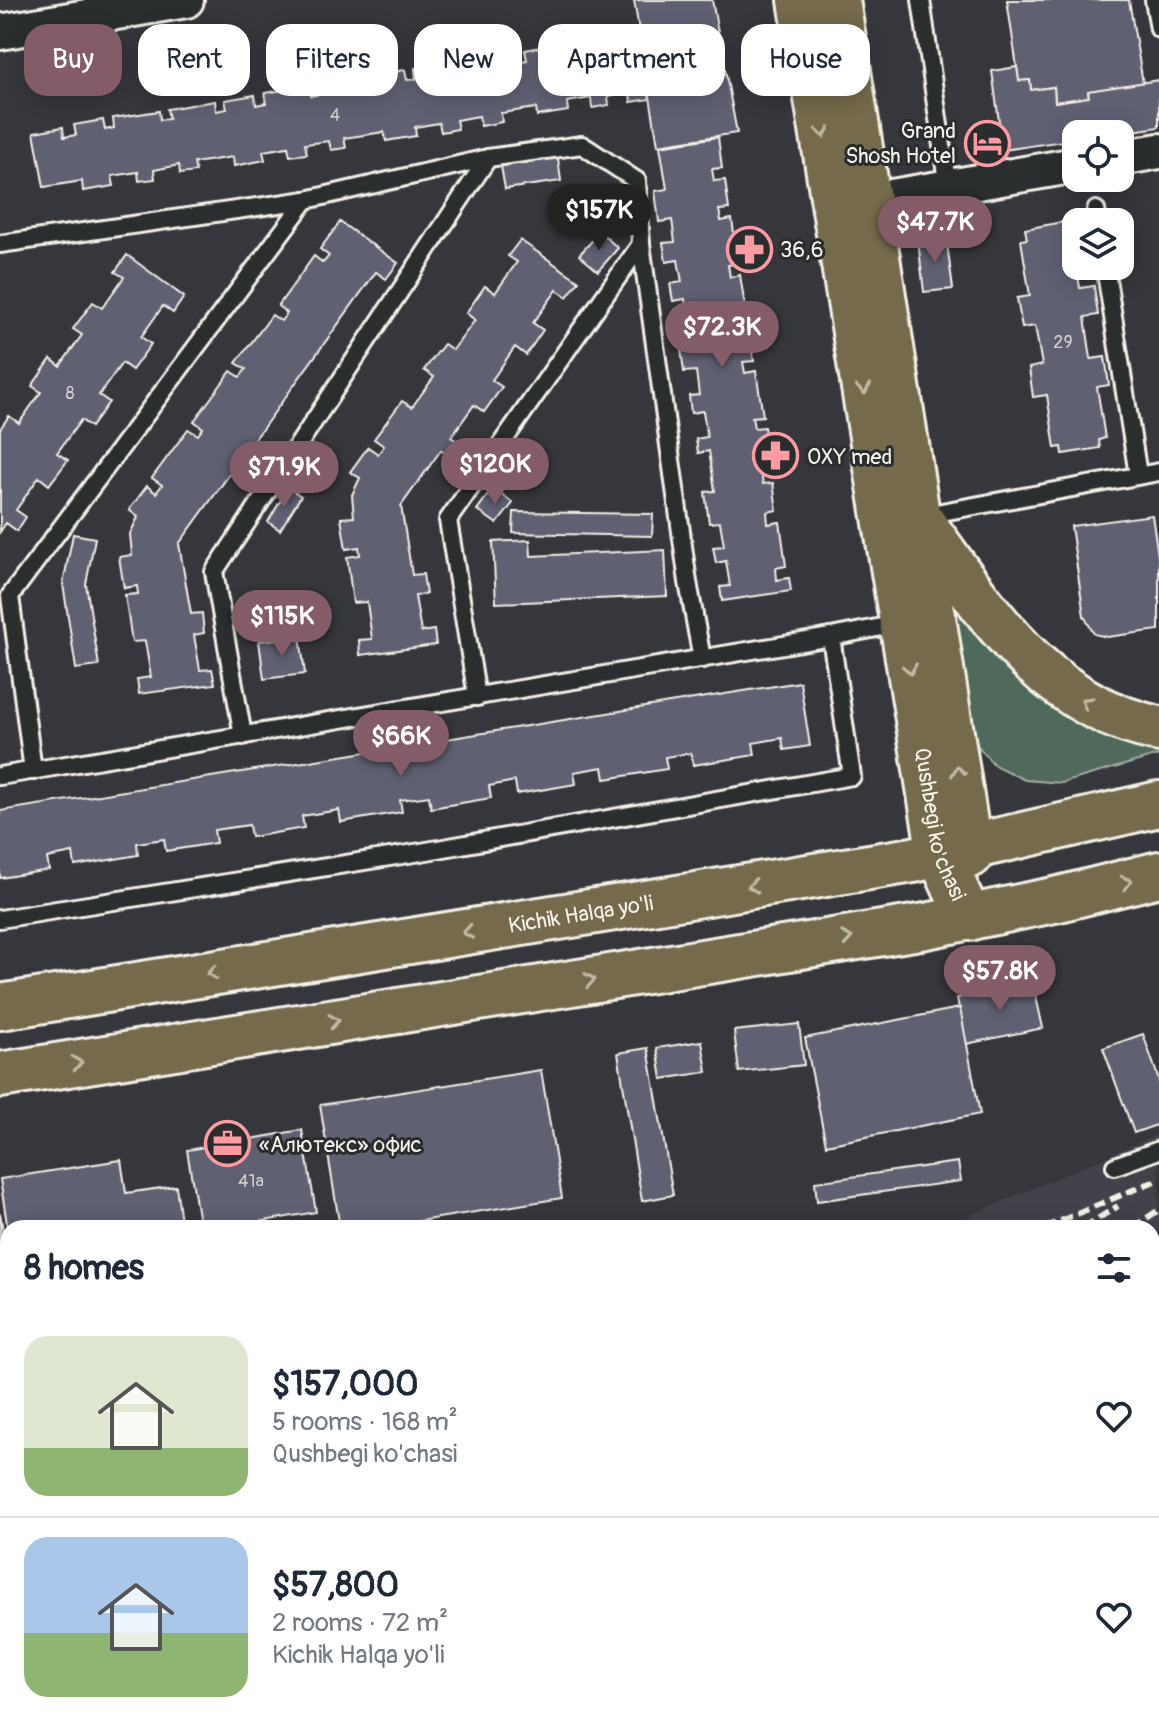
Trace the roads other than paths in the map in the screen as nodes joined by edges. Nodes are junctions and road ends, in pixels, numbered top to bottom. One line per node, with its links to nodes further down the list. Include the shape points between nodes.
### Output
1 (186, 0): 6 (street)
2 (801, 0): 15 (main road, Qushbegi ko'chasi, one-way to 15)
3 (837, 0): 15 (main road, Qushbegi ko'chasi)
4 (921, 0): 13 (lane)
5 (1154, 0): 7 (lane)
6 (117, 6): 8 (street)
7 (1159, 29)
8 (0, 32)
9 (1159, 151): 10 (street)
10 (1134, 155)
11 (488, 158): 14 (lane); 17 (lane, via 582,145 637,181); 27 (lane, via 214,572)
12 (1062, 168): 13 (street)
13 (948, 188): 15 (street)
14 (306, 200): 16 (lane); 28 (lane, via 10,596)
15 (852, 204): 21 (main road, Qushbegi ko'chasi); 22 (main road, Qushbegi ko'chasi, one-way to 22)
16 (0, 244)
17 (641, 244): 24 (lane); 25 (lane, via 448,520)
18 (1107, 280): 20 (lane)
19 (1159, 472): 20 (lane)
20 (1138, 475): 21 (lane)
21 (918, 517): 26 (main road, one-way to 21, via 1101,711 1036,667 991,618); 32 (main road, Qushbegi ko'chasi, one-way to 21)
22 (903, 623): 23 (lane); 32 (main road, Qushbegi ko'chasi, one-way to 32)
23 (831, 637): 24 (lane); 36 (lane, via 852,776)
24 (702, 659): 25 (lane)
25 (477, 697): 27 (lane)
26 (1159, 729)
27 (243, 736): 28 (lane)
28 (33, 771): 29 (lane)
29 (0, 776)
30 (1159, 804): 31 (main road, Kichik Halqa yo'li)
31 (1043, 832): 32 (main road, Kichik Halqa yo'li); 34 (main road)
32 (941, 854): 35 (main road, Qushbegi ko'chasi); 37 (main road); 38 (main road, Kichik Halqa yo'li, one-way to 38)
33 (1159, 874): 34 (main road, one-way to 33)
34 (1059, 899): 35 (main road)
35 (969, 918): 37 (main road)
36 (0, 919)
37 (926, 926): 39 (main road, one-way to 37)
38 (0, 1007)
39 (0, 1075)
40 (1159, 1150): 41 (lane)
41 (1115, 1166)

